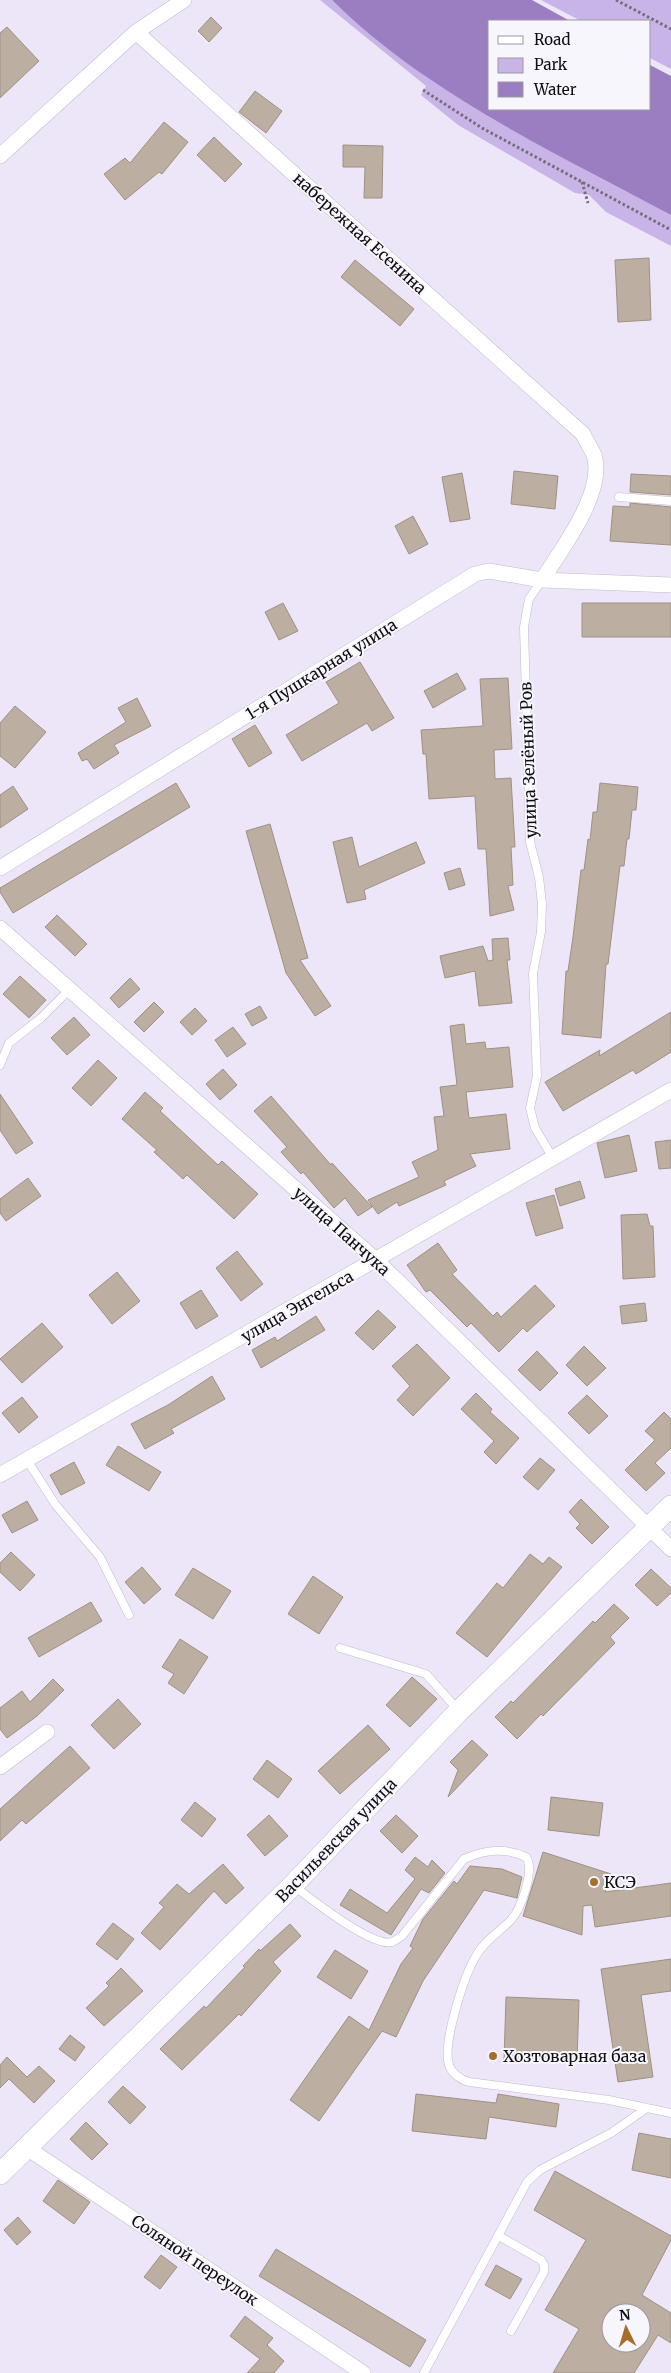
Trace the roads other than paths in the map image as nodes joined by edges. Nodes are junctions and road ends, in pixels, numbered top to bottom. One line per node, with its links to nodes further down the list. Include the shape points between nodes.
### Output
1 (184, 0): 2 (street)
2 (136, 32): 3 (street); 4 (street, набережная Есенина)
3 (0, 156)
4 (583, 434): 7 (street, улица Зелёный Ров, via 594,456 595,478 576,527)
5 (619, 497): 6 (lane)
6 (671, 501)
7 (542, 580): 8 (street, 1-я Пушкарная улица); 9 (street, 1-я Пушкарная улица, via 489,571 467,578); 14 (lane, улица Зелёный Ров, via 529,599 524,627 530,842 542,904 541,932 533,973 537,1076 530,1108 535,1128)
8 (671, 585)
9 (0, 868)
10 (0, 928): 11 (street, улица Панчука)
11 (70, 990): 12 (lane, via 9,1043); 15 (street, улица Панчука)
12 (0, 1065)
13 (671, 1090): 14 (street, улица Энгельса)
14 (553, 1158): 15 (street, улица Энгельса)
15 (376, 1260): 16 (street, улица Энгельса); 19 (street, улица Панчука)
16 (27, 1460): 17 (street, улица Энгельса); 21 (lane, via 55,1504 100,1557)
17 (0, 1475)
18 (671, 1506): 19 (main road, Васильевская улица)
19 (648, 1527): 20 (street, улица Панчука); 23 (main road, Васильевская улица)
20 (671, 1549)
21 (129, 1614)
22 (340, 1648): 23 (lane, via 426,1674)
23 (459, 1711): 26 (main road, Васильевская улица)
24 (47, 1732): 25 (street)
25 (0, 1767)
26 (293, 1886): 27 (lane, via 328,1912 377,1940 392,1942 402,1936 464,1859 497,1850 526,1857 530,1869 517,1911 476,1954 470,1968 454,2013 449,2066 469,2082); 29 (main road, Васильевская улица)
27 (647, 2108): 28 (lane); 31 (lane, via 611,2133 540,2170 527,2182)
28 (671, 2113)
29 (27, 2148): 30 (main road, Васильевская улица); 33 (street, Соляной переулок)
30 (0, 2174)
31 (499, 2236): 32 (lane, via 541,2260 544,2265 544,2272); 34 (lane)
32 (511, 2331)
33 (363, 2373)
34 (424, 2373)

